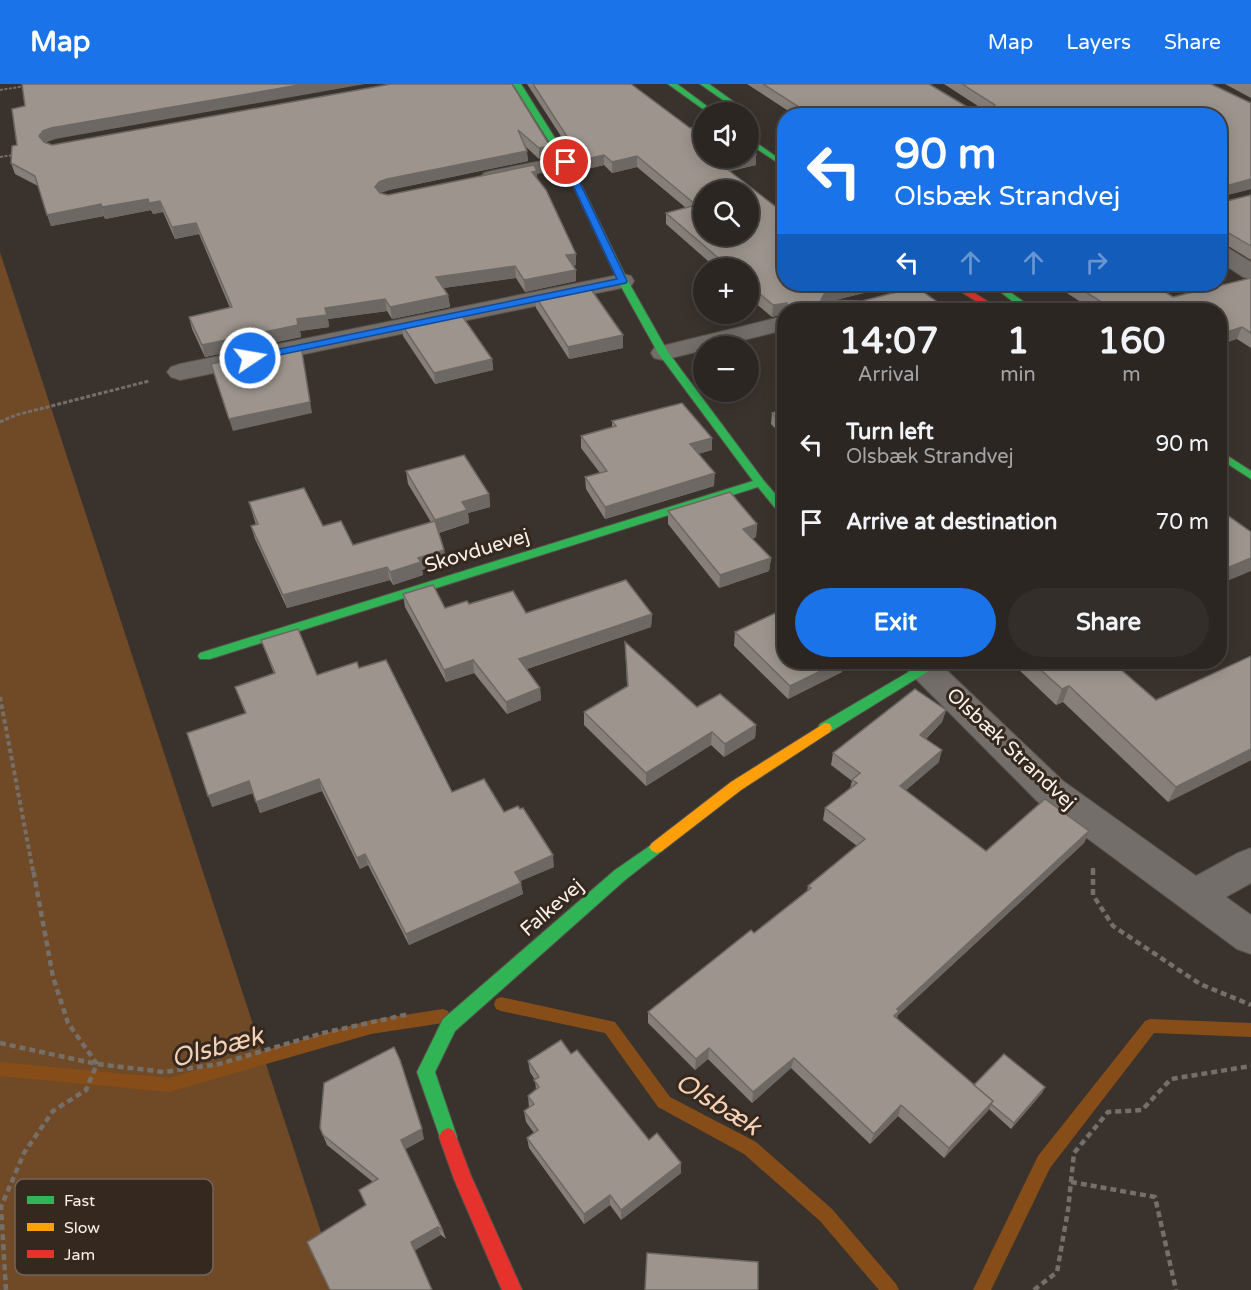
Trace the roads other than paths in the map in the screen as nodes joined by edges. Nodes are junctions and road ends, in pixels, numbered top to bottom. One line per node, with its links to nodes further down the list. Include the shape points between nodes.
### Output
1 (517, 84): 8 (street)
2 (672, 84): 4 (street)
3 (704, 84): 5 (street)
4 (697, 102)
5 (730, 102)
6 (759, 147): 7 (street)
7 (777, 160)
8 (566, 162): 9 (street); 12 (street)
9 (466, 182)
10 (1227, 257): 11 (street)
11 (1251, 272)
12 (623, 281): 18 (street); 19 (street)
13 (965, 291): 15 (street)
14 (1004, 291): 16 (street)
15 (985, 303)
16 (1020, 303)
17 (777, 325): 18 (street)
18 (663, 353): 22 (street)
19 (180, 372)
20 (1227, 459): 21 (street)
21 (1251, 476)
22 (760, 483): 23 (street); 24 (street, Skovduevej)
23 (777, 503)
24 (205, 656)
25 (915, 669): 30 (street, Falkevej, via 736,786 620,875 449,1025 426,1072 463,1179)
26 (925, 669): 28 (street, Olsbæk Strandvej, via 1050,791)
27 (1251, 864): 28 (street)
28 (1195, 896): 29 (street, Olsbæk Strandvej)
29 (1251, 937)
30 (512, 1290)

